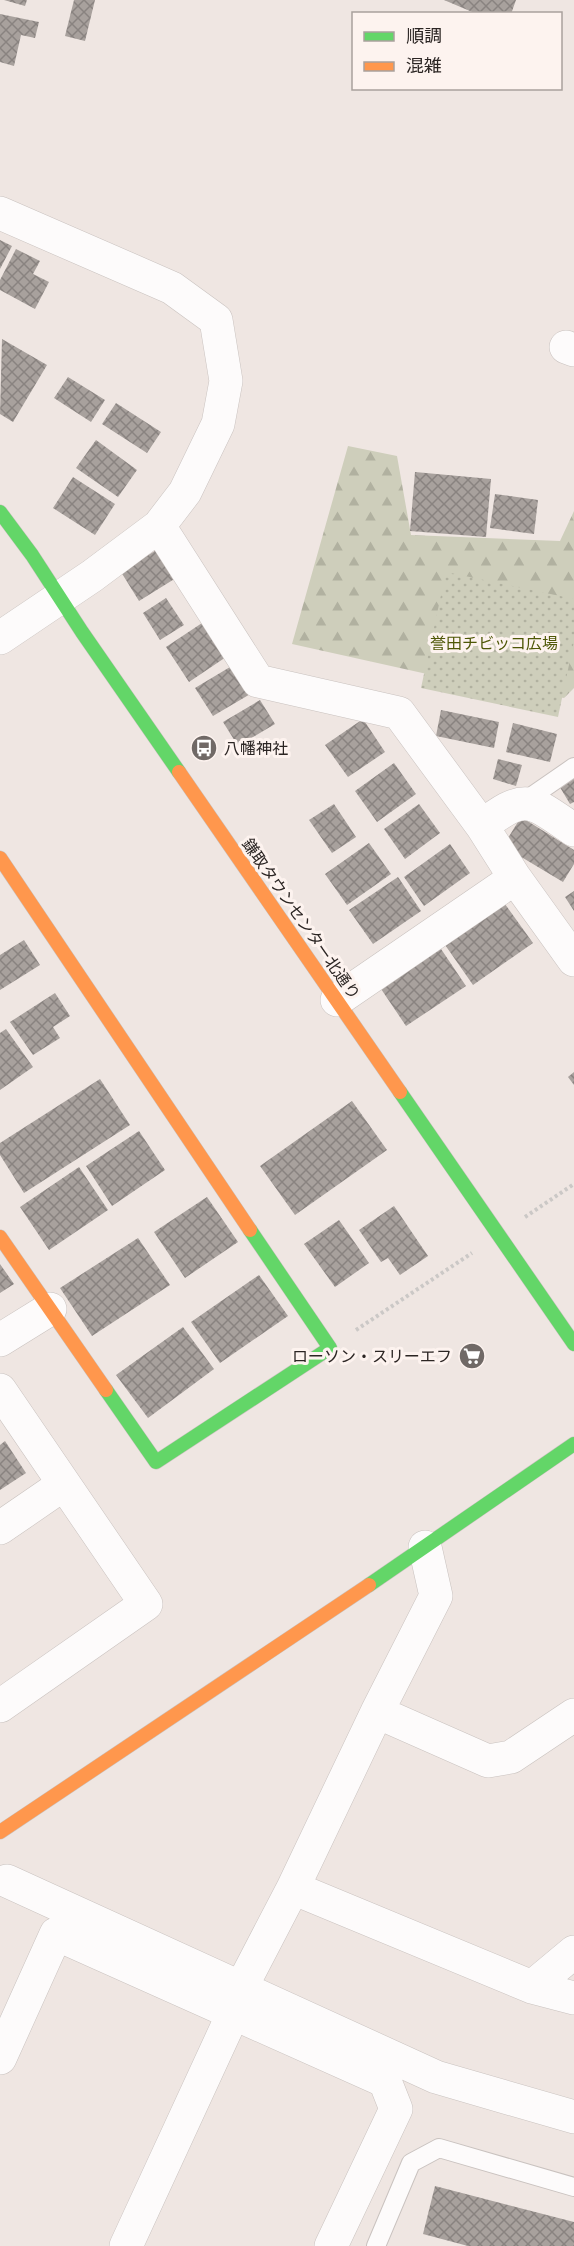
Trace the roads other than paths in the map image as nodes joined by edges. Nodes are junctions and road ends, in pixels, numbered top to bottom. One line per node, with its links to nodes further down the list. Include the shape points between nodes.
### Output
1 (0, 213): 3 (street, via 172,288 216,320 226,381 218,424 185,492)
2 (0, 512): 4 (street, 鎌取タウンセンター北通り)
3 (159, 526): 4 (street); 8 (street, via 258,681 399,713)
4 (60, 598): 5 (street); 13 (street, 鎌取タウンセンター北通り)
5 (0, 638)
6 (574, 767): 7 (lane)
7 (522, 802): 8 (street, via 504,809); 9 (street, via 541,807)
8 (482, 826): 11 (street)
9 (574, 830)
10 (0, 858): 15 (street, via 330,1348 156,1462)
11 (515, 878): 12 (street); 13 (street)
12 (574, 960)
13 (337, 1000): 17 (street, 鎌取タウンセンター北通り)
14 (0, 1237): 15 (street)
15 (50, 1309): 16 (street)
16 (0, 1340)
17 (574, 1344)
18 (0, 1390): 20 (street)
19 (574, 1444): 22 (street)
20 (64, 1484): 21 (street); 23 (street, via 146,1604)
21 (0, 1528)
22 (425, 1547): 24 (street, via 436,1596); 26 (street)
23 (0, 1706)
24 (377, 1712): 25 (street, via 488,1761 512,1757); 28 (street)
25 (574, 1715)
26 (0, 1832)
27 (7, 1881): 32 (street)
28 (293, 1888): 30 (street); 32 (street)
29 (574, 1952): 30 (street)
30 (532, 1987): 31 (street)
31 (574, 1998)
32 (237, 2001): 33 (street, via 56,1934); 34 (street, via 436,2077); 36 (street); 37 (street, via 385,2081 396,2109)
33 (0, 2058)
34 (574, 2117)
35 (574, 2187): 38 (lane, via 439,2148 411,2163)
36 (126, 2246)
37 (331, 2246)
38 (376, 2246)

